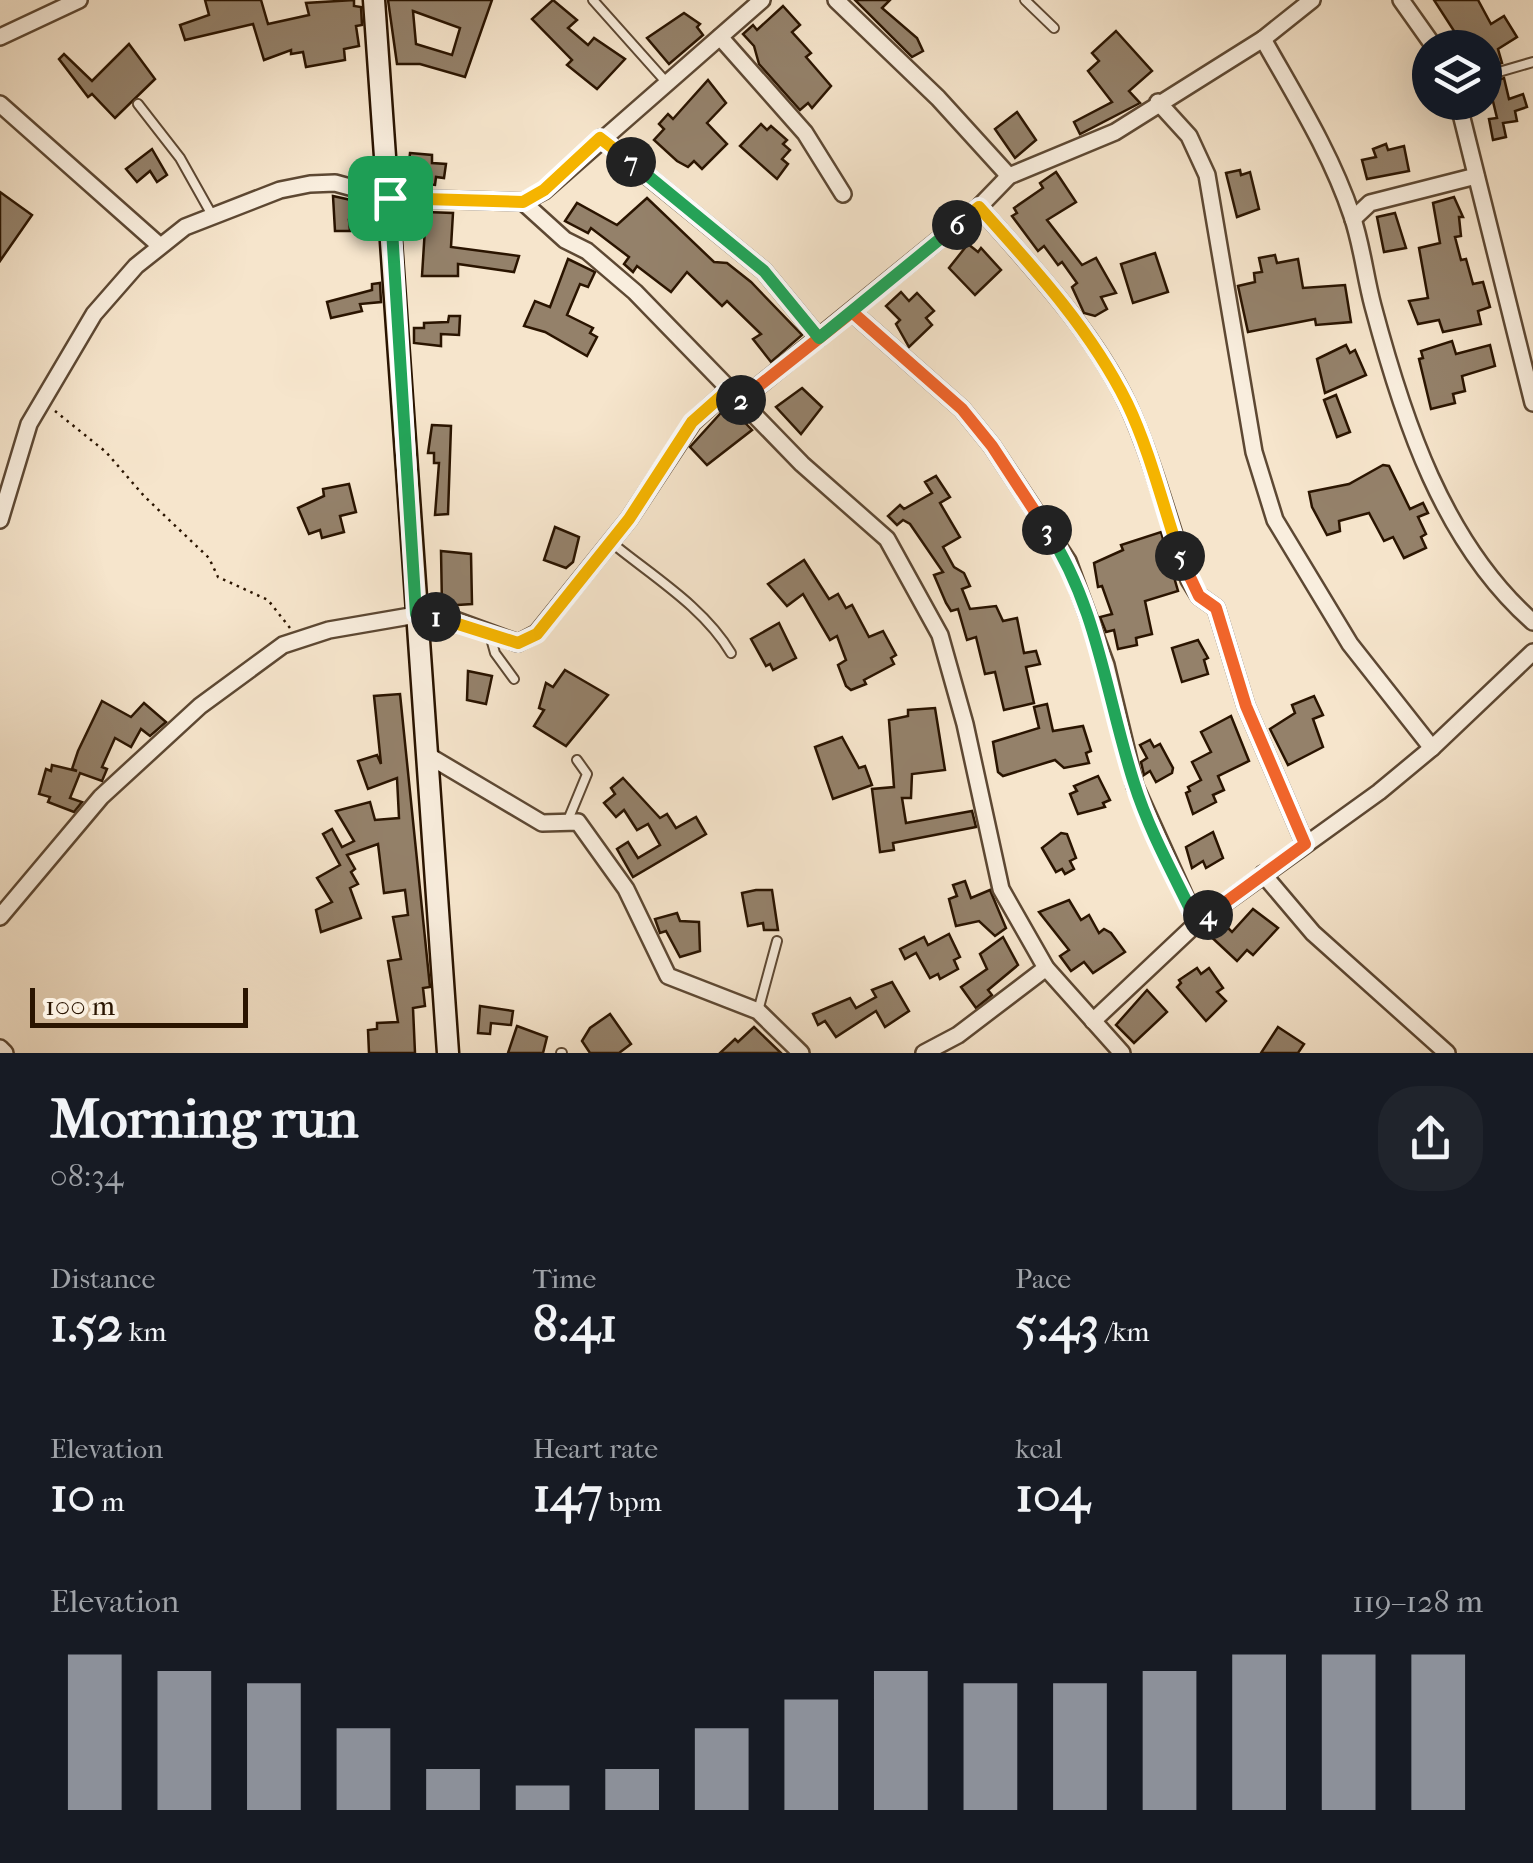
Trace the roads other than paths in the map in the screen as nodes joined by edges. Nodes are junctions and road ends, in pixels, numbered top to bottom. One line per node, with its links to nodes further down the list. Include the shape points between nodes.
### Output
1 (79, 0): 12 (street)
2 (374, 0): 25 (street)
3 (593, 0): 16 (lane)
4 (762, 0): 11 (street)
5 (836, 0): 22 (street)
6 (1025, 0): 9 (lane)
7 (1312, 0): 13 (street)
8 (1401, 0): 10 (street)
9 (1054, 28)
10 (1422, 30)
11 (720, 36): 16 (street); 24 (street, via 804,133)
12 (0, 37)
13 (1263, 38): 17 (street); 29 (street, via 1324,146)
14 (1533, 62): 15 (lane)
15 (1502, 71)
16 (667, 83): 21 (street)
17 (1158, 102): 22 (street, via 1087,146); 43 (street, via 1189,136 1207,176 1254,452 1275,520 1350,644)
18 (0, 104): 30 (street)
19 (138, 104): 28 (lane)
20 (1462, 120): 23 (street)
21 (600, 138): 26 (street); 32 (street, via 764,271)
22 (1009, 176): 27 (street)
23 (1476, 176): 29 (street, via 1370,203); 34 (street)
24 (843, 194)
25 (390, 198): 26 (street); 28 (street, via 335,183 310,184); 37 (street)
26 (523, 202): 33 (street, via 635,292)
27 (979, 207): 31 (street); 47 (street, via 1041,277 1128,406 1189,580 1216,608 1246,706)
28 (212, 215): 30 (street)
29 (1353, 218): 38 (street, via 1389,367 1449,514 1497,590)
30 (159, 245): 35 (street, via 94,314 29,424)
31 (852, 312): 32 (street); 50 (street, via 962,409 1068,561 1106,666 1135,786)
32 (819, 338): 33 (street)
33 (734, 396): 36 (street, via 692,422); 52 (street, via 887,539 922,600 940,636 965,724 1001,889)
34 (1533, 403)
35 (0, 520)
36 (607, 544): 39 (street, via 537,634 518,643); 41 (lane, via 703,618)
37 (416, 614): 39 (street); 44 (street); 49 (street, via 283,645 169,733 101,797)
38 (1533, 622)
39 (490, 635): 42 (lane, via 494,653)
40 (1533, 652): 43 (street)
41 (730, 654)
42 (514, 679)
43 (1432, 748): 47 (street)
44 (429, 756): 46 (street, via 542,824); 56 (street)
45 (577, 760): 46 (lane, via 587,774)
46 (568, 820): 53 (street, via 578,822 626,890 668,976)
47 (1305, 844): 48 (street)
48 (1263, 874): 50 (street); 59 (street, via 1313,933)
49 (0, 917)
50 (1197, 923): 54 (street)
51 (777, 942): 53 (lane)
52 (1046, 968): 54 (street); 55 (street)
53 (758, 1010): 57 (street)
54 (1093, 1021): 58 (street)
55 (934, 1051)
56 (448, 1053)
57 (801, 1053)
58 (1122, 1053)
59 (1447, 1053)

